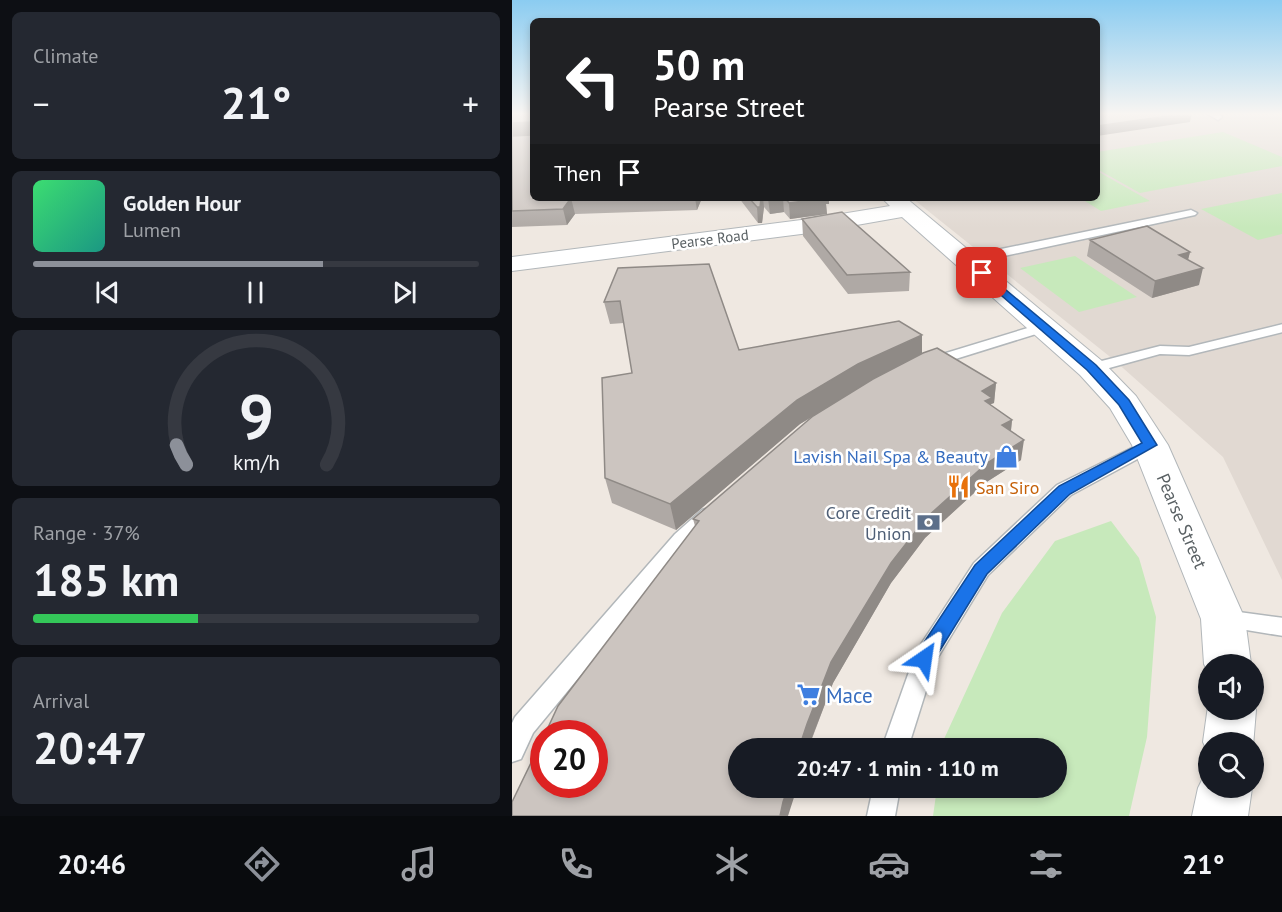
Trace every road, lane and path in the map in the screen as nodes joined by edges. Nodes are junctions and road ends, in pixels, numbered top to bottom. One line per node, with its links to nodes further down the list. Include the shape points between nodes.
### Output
1 (900, 204): 3 (street, Pearse Street); 4 (street, Pearse Road, via 817,225)
2 (1191, 213): 3 (lane)
3 (967, 261): 5 (street, Pearse Street)
4 (512, 264)
5 (1044, 327): 7 (lane); 8 (street, Pearse Street)
6 (1283, 328): 8 (lane, via 1189,351 1160,350)
7 (917, 366)
8 (1091, 368): 9 (street, Pearse Street, via 1124,402)
9 (1150, 445): 11 (street, Pearse Street); 14 (lane, via 1064,490 981,569 924,659)
10 (724, 502): 15 (lane, via 682,539 524,725)
11 (1223, 619): 12 (lane); 13 (street, Pearse Street)
12 (1283, 627)
13 (1227, 654)
14 (898, 738)
15 (512, 750)
16 (885, 798): 18 (lane)
17 (1223, 798): 19 (street)
18 (881, 816)
19 (1220, 816)

